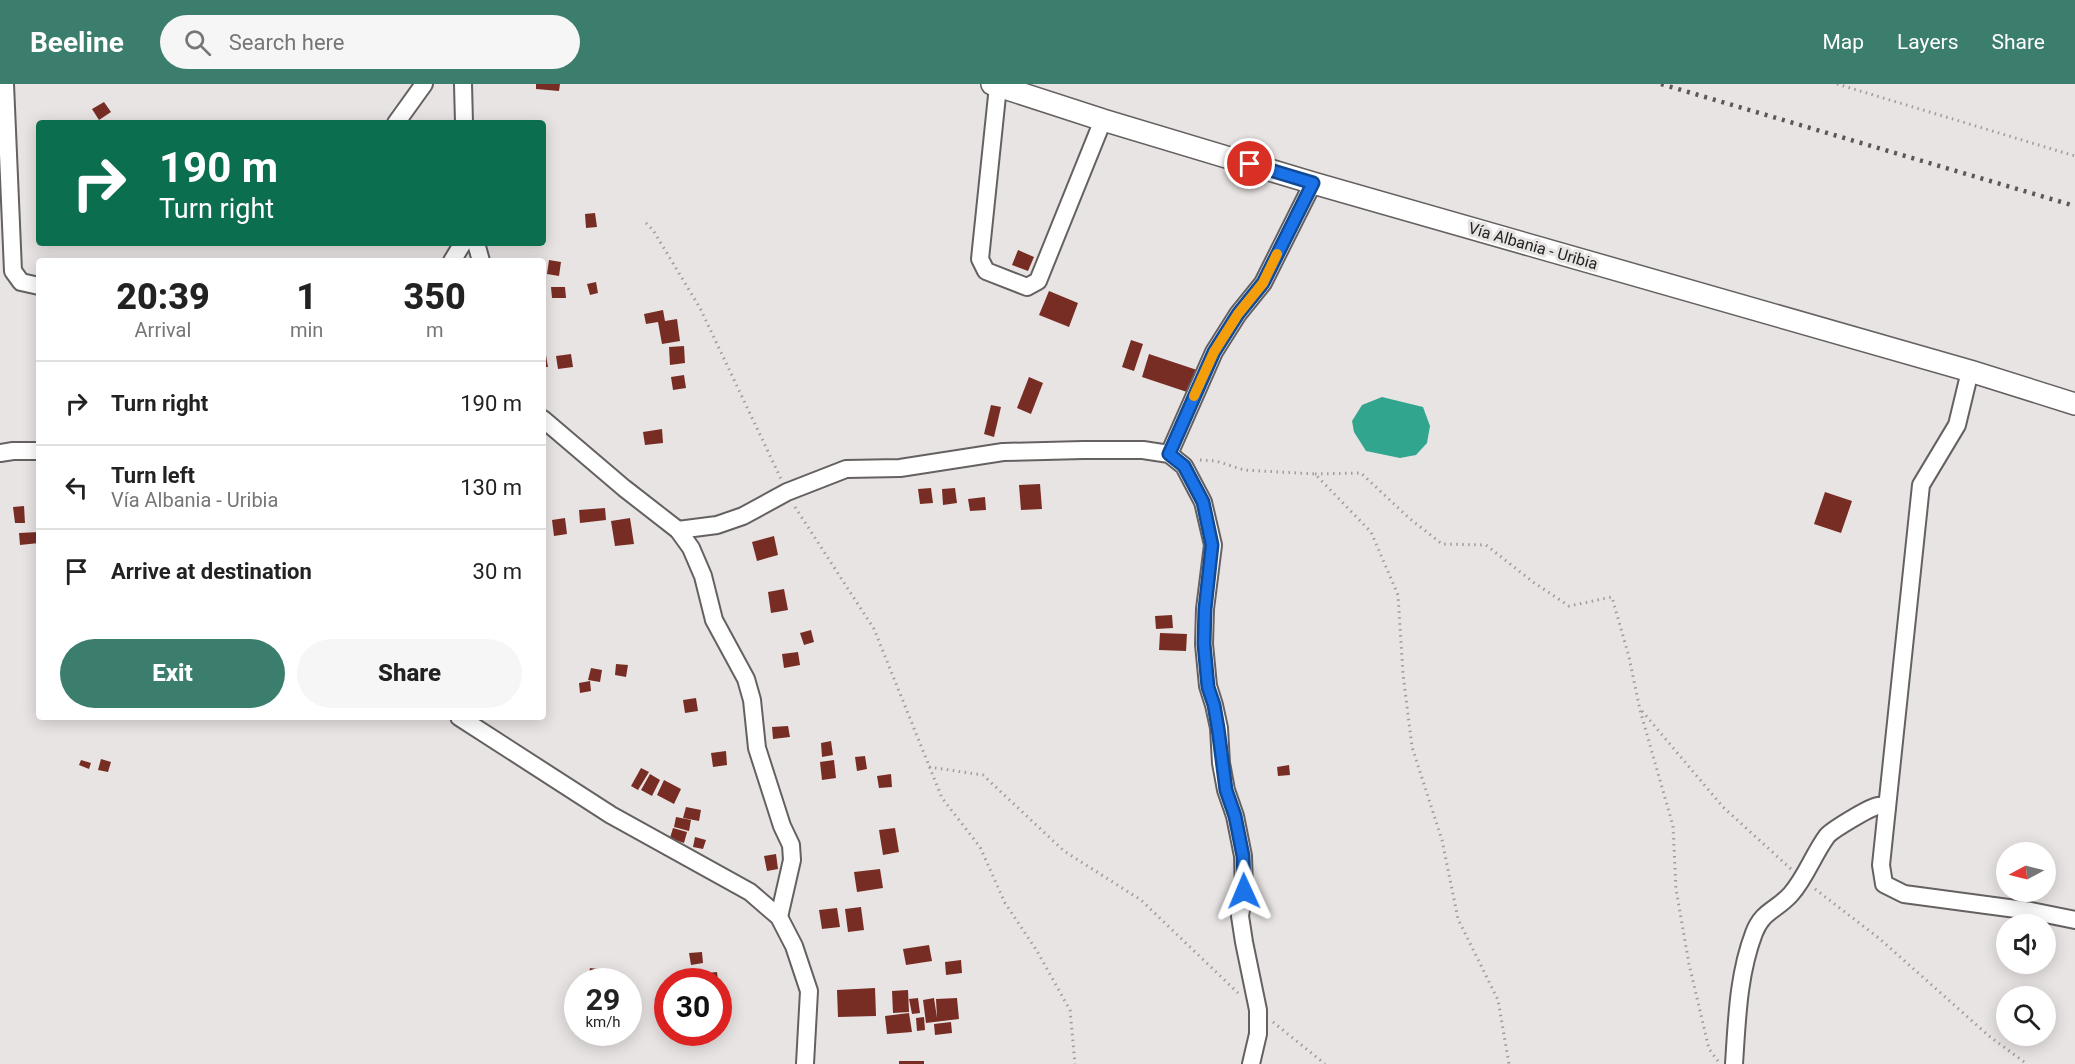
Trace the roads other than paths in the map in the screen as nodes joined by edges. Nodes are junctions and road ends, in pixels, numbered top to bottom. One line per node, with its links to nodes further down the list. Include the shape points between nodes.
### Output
1 (5, 84): 9 (street, via 13,271 21,282)
2 (424, 84): 5 (street)
3 (464, 84): 6 (street)
4 (995, 85): 7 (main road, Vía Albania - Uribia); 7 (street, via 980,259 986,271 1027,287 1038,281)
5 (398, 120)
6 (464, 120)
7 (1103, 120): 8 (main road, Vía Albania - Uribia)
8 (1313, 183): 10 (main road, Vía Albania - Uribia); 15 (street, via 1263,283 1214,352)
9 (36, 285)
10 (1970, 371): 11 (main road, Vía Albania - Uribia); 18 (street, via 1957,425 1921,485)
11 (2075, 404)
12 (546, 422): 16 (street)
13 (36, 451): 14 (street)
14 (0, 453)
15 (1169, 454): 16 (street, via 1143,450 1003,452 900,468 846,469 787,492 735,519); 22 (street, via 1184,466 1203,502 1212,545 1204,644 1226,790 1243,856 1240,916 1258,1010 1258,1034)
16 (678, 530): 19 (street, via 703,576 714,620 746,679 757,748 791,845 792,861)
17 (464, 720): 19 (street, via 611,815 750,892)
18 (1887, 807): 20 (street, via 1881,866 1884,884 1904,894); 23 (street, via 1876,806 1828,835 1783,903 1761,919 1743,968)
19 (779, 917): 21 (street, via 794,946 809,991)
20 (2075, 920)
21 (805, 1064)
22 (1251, 1064)
23 (1734, 1064)

